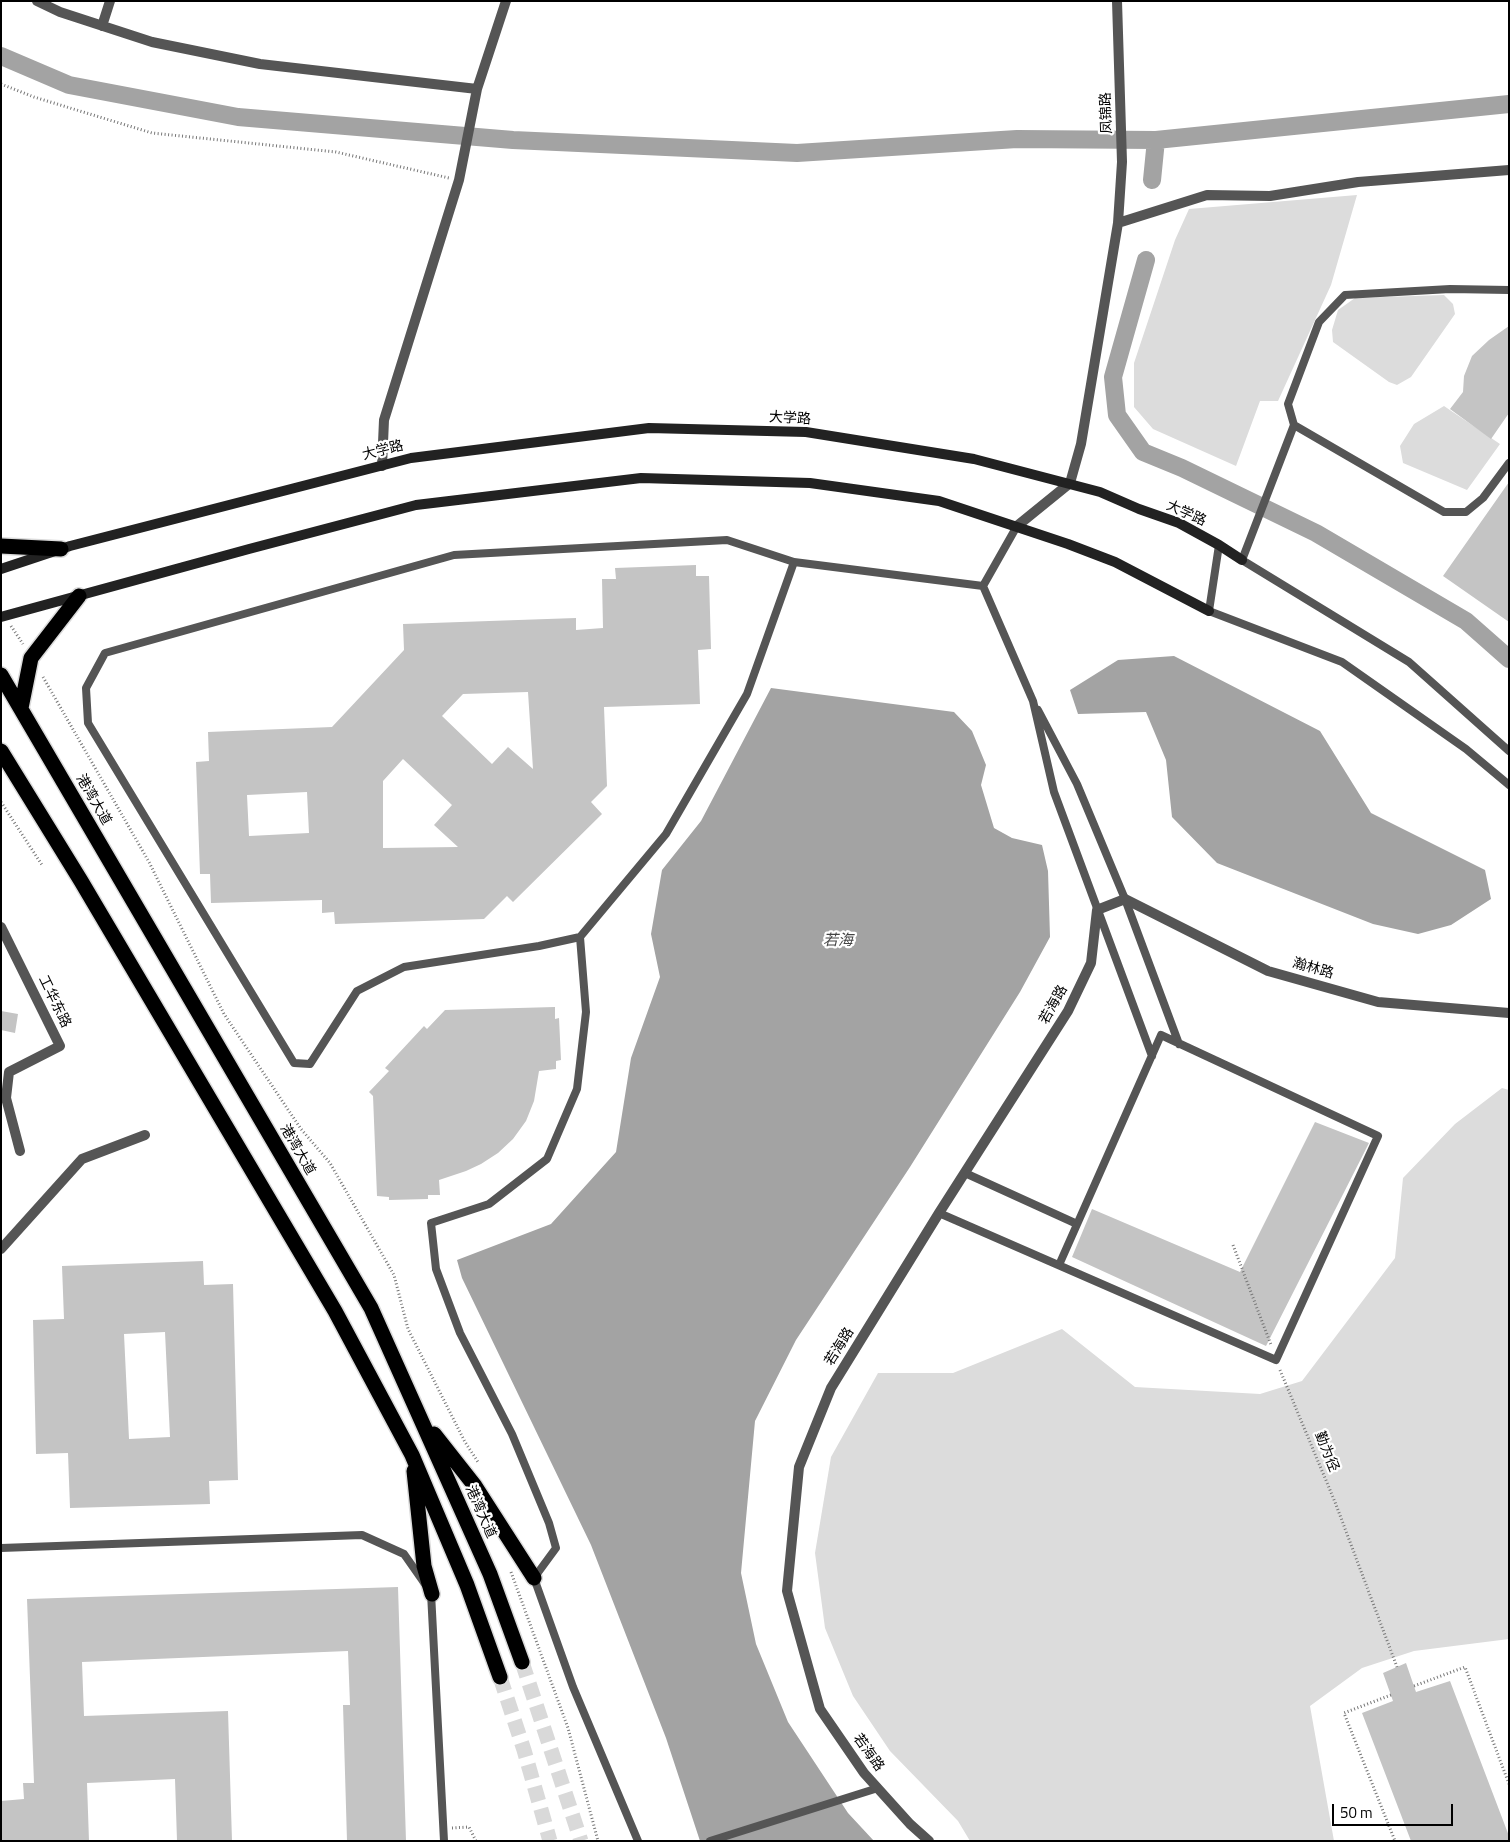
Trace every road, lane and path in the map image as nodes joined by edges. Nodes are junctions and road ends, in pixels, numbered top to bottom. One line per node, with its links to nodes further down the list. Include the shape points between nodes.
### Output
1 (37, 1): 5 (street)
2 (110, 1): 5 (street)
3 (506, 1): 7 (street)
4 (1117, 1): 10 (street, 凤锦路, via 1122,162)
5 (102, 26): 7 (street, via 152,42 260,64)
6 (1, 84): 9 (path, via 152,133 336,152)
7 (477, 89): 9 (street)
8 (1509, 170): 10 (street, via 1358,182 1270,196 1207,195)
9 (459, 180): 14 (street, via 384,420)
10 (1118, 223): 15 (street, 凤锦路, via 1081,444)
11 (1509, 290): 12 (lane, via 1450,289 1345,295 1319,322 1288,404)
12 (1294, 425): 13 (lane, via 1444,512 1466,512 1483,498); 20 (lane)
13 (1509, 463)
14 (382, 466): 15 (street, 大学路, via 412,458 648,428 806,432 974,459); 19 (street, 大学路)
15 (1070, 483): 16 (street); 17 (street, 大学路, via 1179,523)
16 (1017, 526): 23 (lane); 24 (street, via 939,500 810,483 641,478 416,505); 25 (street, via 1115,562)
17 (1219, 545): 20 (street, 大学路); 25 (lane)
18 (1, 546): 19 (highway)
19 (61, 549): 22 (street, 大学路)
20 (1242, 560): 31 (lane, 大学路, via 1408,662)
21 (794, 562): 23 (lane); 39 (lane, via 747,694 666,834); 39 (lane, via 727,540 454,555 105,653 86,688 88,723 294,1062 310,1064 357,991 404,967)
22 (1, 569)
23 (983, 586): 29 (lane)
24 (78, 596): 26 (street); 27 (highway)
25 (1209, 611): 33 (lane, via 1342,662 1466,749)
26 (3, 617): 27 (path)
27 (31, 658): 30 (highway); 54 (path, via 149,862 224,1014 301,1129 330,1163 394,1275 408,1329)
28 (1, 675): 30 (highway, 港湾大道)
29 (1033, 701): 36 (lane, via 1077,784); 37 (lane, via 1054,792)
30 (21, 708): 52 (highway, 港湾大道, via 371,1308)
31 (1509, 750)
32 (1, 751): 53 (highway, via 330,1302)
33 (1509, 785)
34 (1, 802): 35 (path)
35 (42, 865)
36 (1125, 899): 37 (street); 40 (street, 瀚林路, via 1268,971 1378,1002); 41 (lane)
37 (1097, 910): 42 (lane); 45 (street, 若海路, via 1091,963 1068,1011)
38 (1, 927): 44 (street, 工华东路, via 60,1046 9,1072 6,1098)
39 (580, 937): 57 (lane, via 586,1012 577,1089 547,1158 489,1204 431,1223 436,1269 460,1333 512,1434 549,1523 556,1548)
40 (1509, 1013)
41 (1179, 1044): 42 (lane, via 1161,1035); 51 (lane, via 1378,1136)
42 (1152, 1056): 47 (lane)
43 (145, 1135): 49 (street, via 82,1159)
44 (20, 1151)
45 (965, 1173): 46 (street, 若海路); 47 (lane)
46 (939, 1213): 50 (lane); 65 (street, 若海路, via 831,1388 799,1467 788,1591 820,1709)
47 (1077, 1224): 50 (lane)
48 (1233, 1245): 51 (path, 勤为径)
49 (1, 1249)
50 (1059, 1265): 51 (lane)
51 (1276, 1360): 60 (path, 勤为径, via 1335,1502)
52 (420, 1417): 57 (highway, via 475,1486); 59 (highway, 港湾大道, via 490,1574)
53 (412, 1455): 58 (highway, via 424,1566); 61 (highway, via 467,1585)
54 (481, 1467)
55 (1, 1548): 58 (lane, via 362,1535 404,1554)
56 (510, 1570): 69 (path, via 568,1728)
57 (534, 1578): 70 (lane, via 573,1687)
58 (432, 1594): 66 (lane)
59 (522, 1662)
60 (1397, 1667)
61 (500, 1677)
62 (1414, 1686): 64 (path, via 1465,1667)
63 (1391, 1695): 73 (path, via 1344,1713)
64 (1509, 1784)
65 (878, 1788): 71 (lane); 72 (street, 若海路)
66 (443, 1828): 67 (lane); 68 (path, via 469,1827)
67 (444, 1841)
68 (476, 1841)
69 (598, 1841)
70 (638, 1841)
71 (710, 1841)
72 (929, 1841)
73 (1395, 1841)

